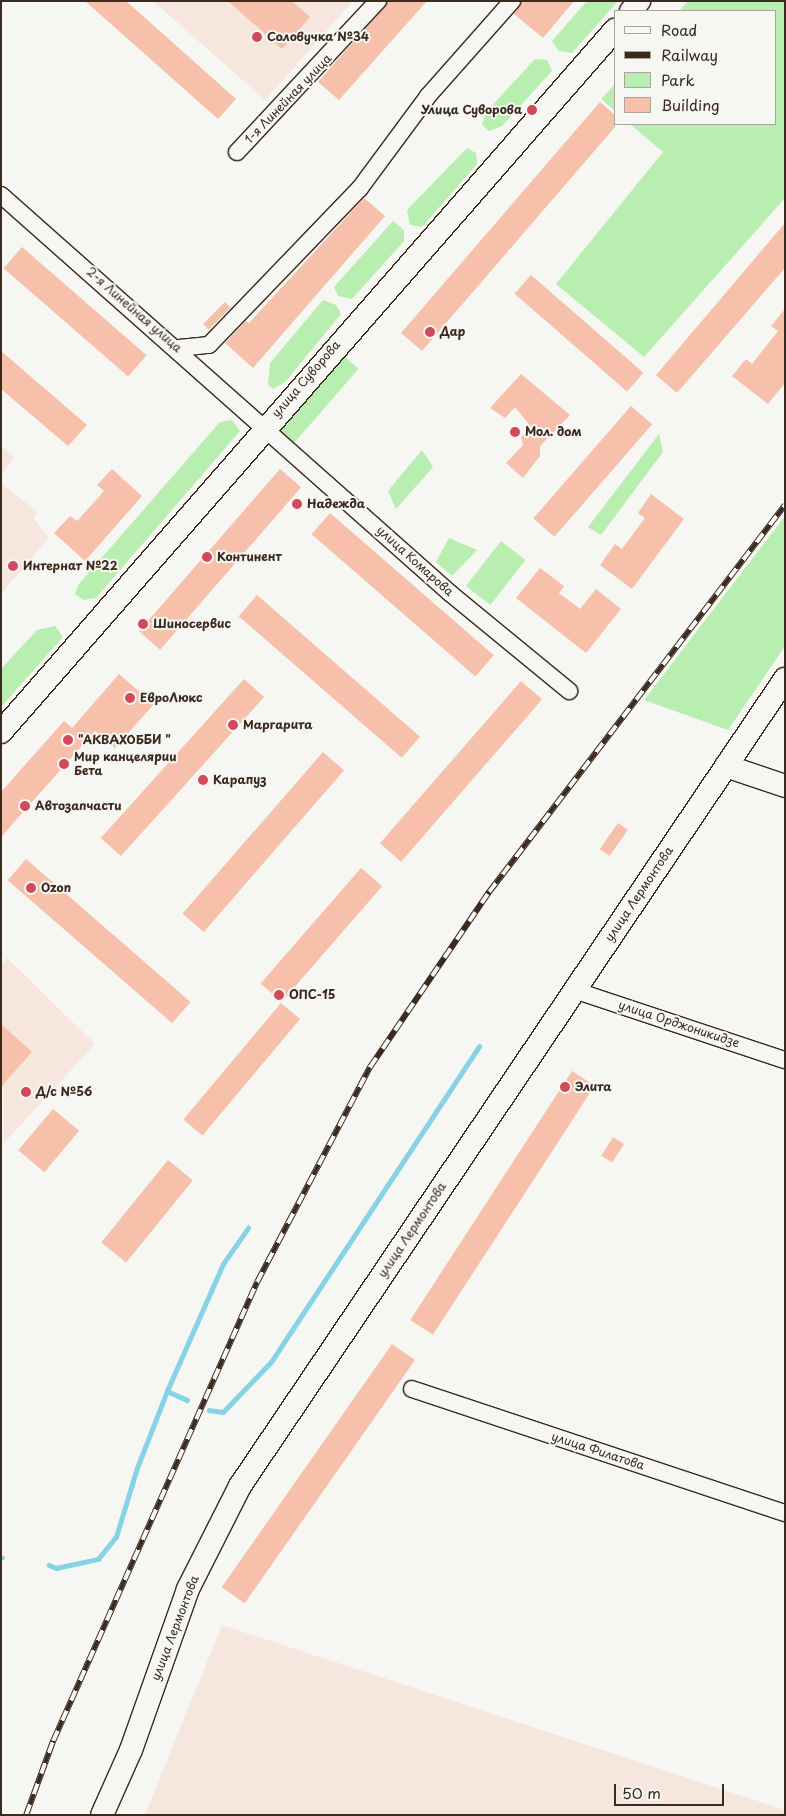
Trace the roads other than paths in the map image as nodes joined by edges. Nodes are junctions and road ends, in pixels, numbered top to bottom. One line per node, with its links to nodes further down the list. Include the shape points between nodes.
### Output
1 (378, 1): 4 (street, 1-я Линейная улица)
2 (512, 1): 6 (street, via 428,96 360,188 209,344)
3 (614, 31): 7 (main road, улица Суворова)
4 (237, 152)
5 (1, 194): 6 (street, 2-я Линейная улица)
6 (179, 348): 7 (street, 2-я Линейная улица)
7 (265, 428): 9 (street, улица Комарова, via 458,600); 10 (main road, улица Суворова)
8 (785, 679): 11 (main road, улица Лермонтова)
9 (569, 691)
10 (1, 732)
11 (726, 766): 12 (main road); 13 (main road, улица Лермонтова)
12 (785, 786)
13 (574, 990): 14 (street, улица Орджоникидзе); 17 (main road, улица Лермонтова, via 240,1486 188,1589 131,1750)
14 (785, 1060)
15 (412, 1389): 16 (street, улица Филатова)
16 (785, 1513)
17 (102, 1815)

